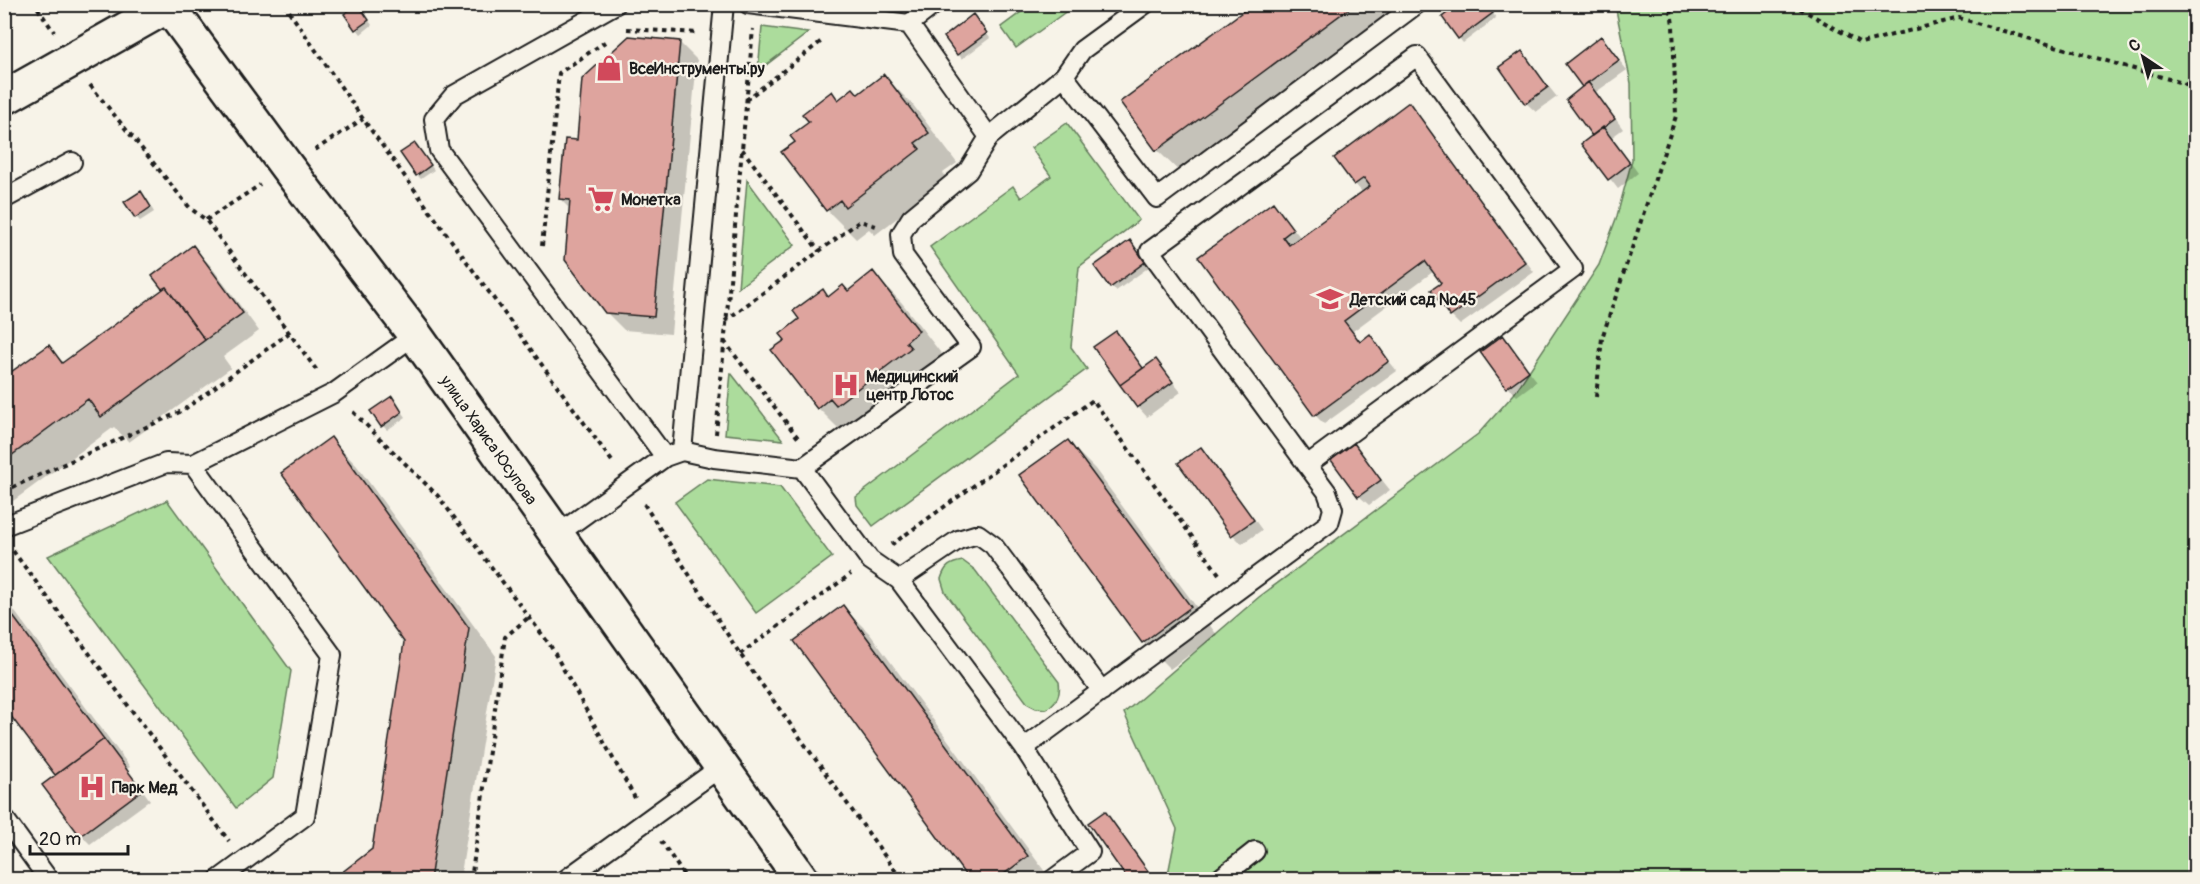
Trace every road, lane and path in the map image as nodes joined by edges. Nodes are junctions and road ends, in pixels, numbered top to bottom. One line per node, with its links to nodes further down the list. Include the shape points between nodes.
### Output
1 (30, 4): 18 (path)
2 (284, 4): 40 (path, via 363,120)
3 (616, 4): 36 (lane, via 454,95 435,119 439,150)
4 (724, 4): 15 (lane)
5 (748, 4): 12 (lane)
6 (936, 4): 13 (lane)
7 (1145, 4): 19 (lane, via 1082,50)
8 (1417, 4): 19 (lane, via 1157,198)
9 (1670, 4): 35 (path, via 1676,116 1602,338)
10 (1792, 4): 20 (path, via 1862,43 1959,18)
11 (169, 5): 18 (street); 32 (street, улица Хариса Юсупова)
12 (855, 16): 13 (lane); 22 (path)
13 (909, 24): 23 (lane)
14 (626, 29): 15 (path)
15 (722, 34): 16 (path); 36 (lane)
16 (752, 35)
17 (607, 42): 28 (path, via 559,73)
18 (74, 59): 21 (street); 31 (path, via 91,87 190,208 206,220)
19 (1064, 76): 23 (lane)
20 (2196, 87)
21 (4, 98)
22 (746, 100)
23 (989, 137): 27 (lane, via 968,171 911,218)
24 (742, 149): 29 (path)
25 (72, 162): 26 (lane)
26 (4, 200)
27 (901, 234): 29 (path, via 860,221); 37 (lane, via 903,255 971,347)
28 (542, 248)
29 (819, 251): 30 (path)
30 (725, 321)
31 (289, 333): 34 (path); 41 (path, via 182,411)
32 (416, 334): 34 (lane); 43 (street, улица Хариса Юсупова)
33 (723, 340): 37 (path)
34 (334, 393): 38 (lane); 48 (path, via 438,496)
35 (1596, 397)
36 (674, 454): 37 (lane); 40 (lane)
37 (808, 463): 45 (lane)
38 (192, 464): 42 (lane, via 166,463); 56 (lane, via 332,655 305,816)
39 (1307, 465): 39 (lane, via 1573,269 1417,56 1150,250); 47 (lane, via 1334,509 1329,523)
40 (628, 484): 43 (lane); 49 (path)
41 (4, 491)
42 (4, 526)
43 (558, 534): 52 (street, улица Хариса Юсупова)
44 (12, 549): 56 (path)
45 (870, 560): 46 (lane); 47 (path, via 1093,400); 49 (path)
46 (899, 580): 50 (lane, via 958,540 978,534 993,545); 51 (lane)
47 (1233, 595): 50 (lane)
48 (529, 617): 54 (path, via 550,645); 59 (path, via 505,637)
49 (740, 654): 63 (path)
50 (1102, 691): 51 (lane)
51 (1024, 748): 64 (lane, via 1090,852)
52 (722, 766): 54 (lane); 62 (street, улица Хариса Юсупова)
53 (4, 818): 57 (lane)
54 (647, 821): 60 (lane); 61 (path)
55 (1255, 851): 65 (lane)
56 (244, 861): 58 (lane)
57 (49, 879)
58 (218, 879)
59 (471, 879)
60 (565, 879)
61 (687, 879)
62 (802, 879)
63 (902, 879)
64 (1052, 879)
65 (1218, 879)

